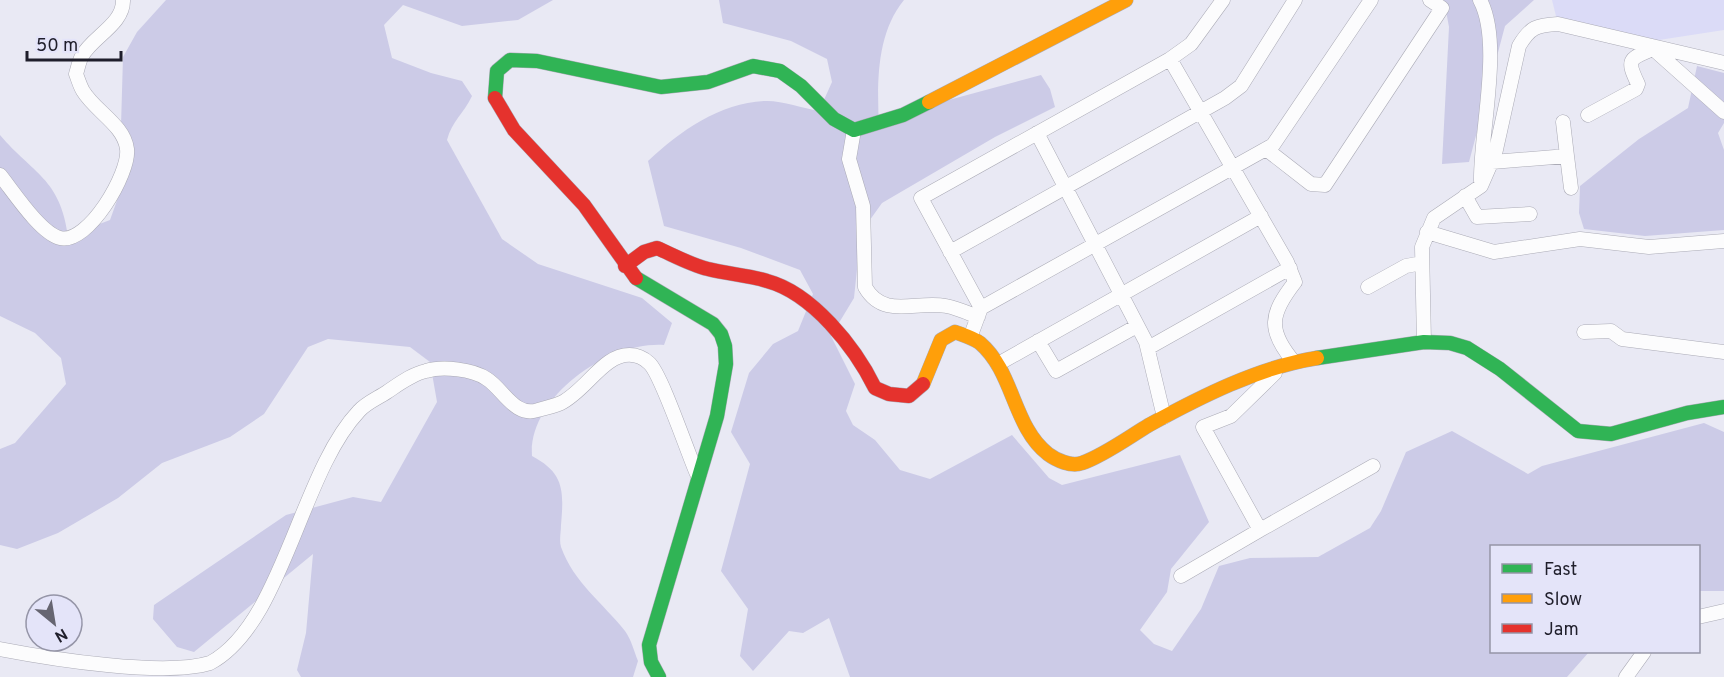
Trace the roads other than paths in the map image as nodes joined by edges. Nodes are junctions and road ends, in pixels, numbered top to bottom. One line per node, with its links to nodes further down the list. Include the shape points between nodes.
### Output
1 (123, 0): 21 (street, via 123,8 108,29 83,54 76,74 83,92 114,124 127,149 123,176 98,215 76,236 61,238 45,229)
2 (1126, 0): 15 (street, via 903,115)
3 (1223, 0): 9 (street, via 1191,44)
4 (1295, 0): 12 (street, via 1240,86)
5 (1430, 0): 17 (street, via 1442,8 1325,184 1311,184)
6 (1480, 0): 22 (street, via 1488,28 1489,73)
7 (1366, 2): 17 (street, via 1273,145)
8 (1649, 46): 10 (street); 11 (street); 13 (street, via 1630,62 1638,84 1636,89); 19 (street, via 1558,24 1527,32 1520,46)
9 (1170, 59): 12 (street); 16 (street)
10 (1724, 63)
11 (1724, 112)
12 (1201, 113): 20 (street); 23 (street)
13 (1588, 115)
14 (1563, 122): 18 (street)
15 (854, 130): 33 (street, via 834,119 780,71 753,66 708,82 661,87 510,60 497,71 495,99 510,126 585,206); 37 (street, via 849,159 863,206 865,287 871,298 887,308 945,306)
16 (1037, 133): 23 (street); 31 (street, via 921,198)
17 (1266, 149): 20 (street)
18 (1567, 156): 19 (street); 24 (street)
19 (1492, 162): 22 (street)
20 (1233, 167): 27 (street); 30 (street)
21 (0, 175)
22 (1481, 186): 25 (street)
23 (1065, 187): 30 (street); 31 (street)
24 (1571, 188)
25 (1465, 196): 26 (street, via 1477,217); 28 (street, via 1434,218)
26 (1530, 214)
27 (1261, 216): 34 (street); 36 (street)
28 (1426, 232): 29 (street, via 1494,252 1580,239 1649,247); 32 (street)
29 (1724, 241)
30 (1095, 244): 36 (street); 37 (street)
31 (950, 252): 37 (street)
32 (1422, 263): 35 (street, via 1406,266); 42 (street)
33 (625, 266): 40 (street, via 657,248 706,269 769,281 810,304 828,320 864,366 875,388 889,394 909,396 922,387 941,340 955,332); 51 (street, via 639,281 689,307 714,327 725,343 725,378 716,422)
34 (1290, 268): 43 (street); 45 (street, via 1295,282 1280,302 1273,325 1279,344)
35 (1368, 287)
36 (1121, 295): 38 (street); 41 (street)
37 (980, 312): 40 (street)
38 (1137, 326): 41 (street, via 1056,371); 43 (street)
39 (1584, 332): 44 (street, via 1611,331 1622,339)
40 (971, 335): 46 (street, via 987,346)
41 (1038, 341): 46 (street)
42 (1424, 342): 45 (street); 48 (street, via 1467,348 1578,431 1611,434)
43 (1148, 348): 49 (street)
44 (1724, 352)
45 (1294, 362): 47 (street)
46 (998, 364): 49 (street, via 1038,447 1053,460 1068,465 1080,464)
47 (1281, 367): 49 (street); 52 (street, via 1231,416 1203,427)
48 (1724, 407)
49 (1164, 417)
50 (1373, 466): 52 (street)
51 (697, 474): 56 (street, via 654,370 637,355 611,360 563,402 534,412 512,404 487,378 462,370 426,370 360,410 346,429 245,634 212,662 189,673 158,675); 58 (street, via 649,645)
52 (1260, 530): 53 (street)
53 (1181, 576)
54 (1724, 611): 55 (street)
55 (1700, 617)
56 (0, 649)
57 (1643, 653): 59 (street)
58 (658, 677)
59 (1626, 677)

